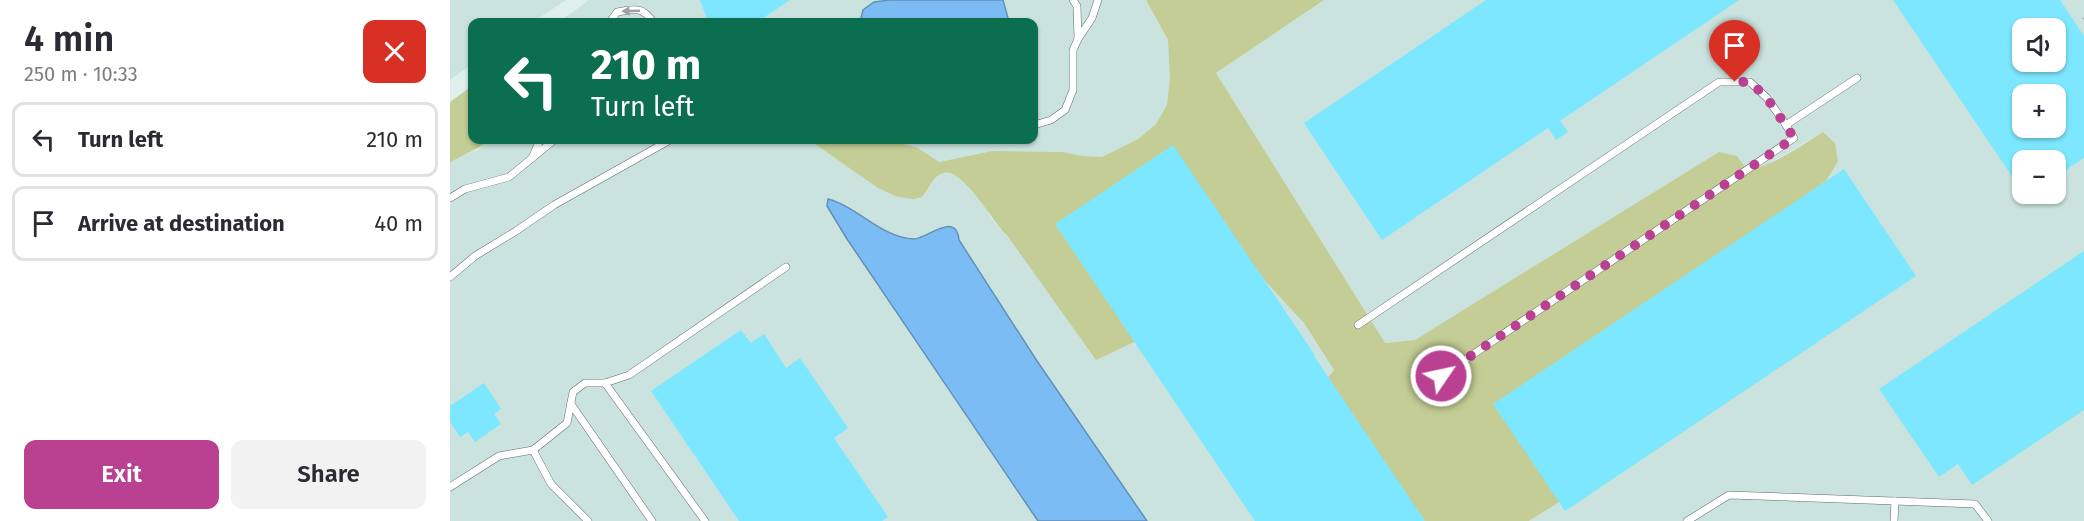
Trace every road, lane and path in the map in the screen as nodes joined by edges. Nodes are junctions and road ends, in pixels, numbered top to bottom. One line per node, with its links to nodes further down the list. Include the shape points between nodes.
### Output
1 (1073, 0): 5 (lane, via 1077,6)
2 (1098, 0): 5 (lane)
3 (613, 18): 4 (lane, one-way to 3, via 636,9 617,12)
4 (650, 18)
5 (1078, 39): 7 (lane, via 1073,50 1073,90 1065,110)
6 (1857, 78): 8 (lane)
7 (1038, 124)
8 (1786, 126): 16 (lane, via 1767,98 1750,82 1719,82); 17 (lane, via 1794,138)
9 (538, 144): 12 (lane)
10 (549, 144): 12 (lane)
11 (663, 144): 15 (lane, via 554,205)
12 (531, 160): 13 (lane, via 509,177 465,189)
13 (450, 198)
14 (786, 267): 18 (lane, via 629,375)
15 (451, 272)
16 (1358, 325)
17 (1441, 376)
18 (605, 383): 19 (lane, via 585,383 573,392); 25 (lane)
19 (571, 404): 20 (lane, via 567,423); 24 (lane)
20 (533, 450): 21 (lane, via 500,456); 23 (lane, via 551,484)
21 (450, 487)
22 (1895, 501): 26 (lane, via 1730,495); 27 (lane); 28 (lane, via 1975,504)
23 (588, 521)
24 (652, 521)
25 (705, 521)
26 (1687, 521)
27 (1894, 521)
28 (1988, 521)

